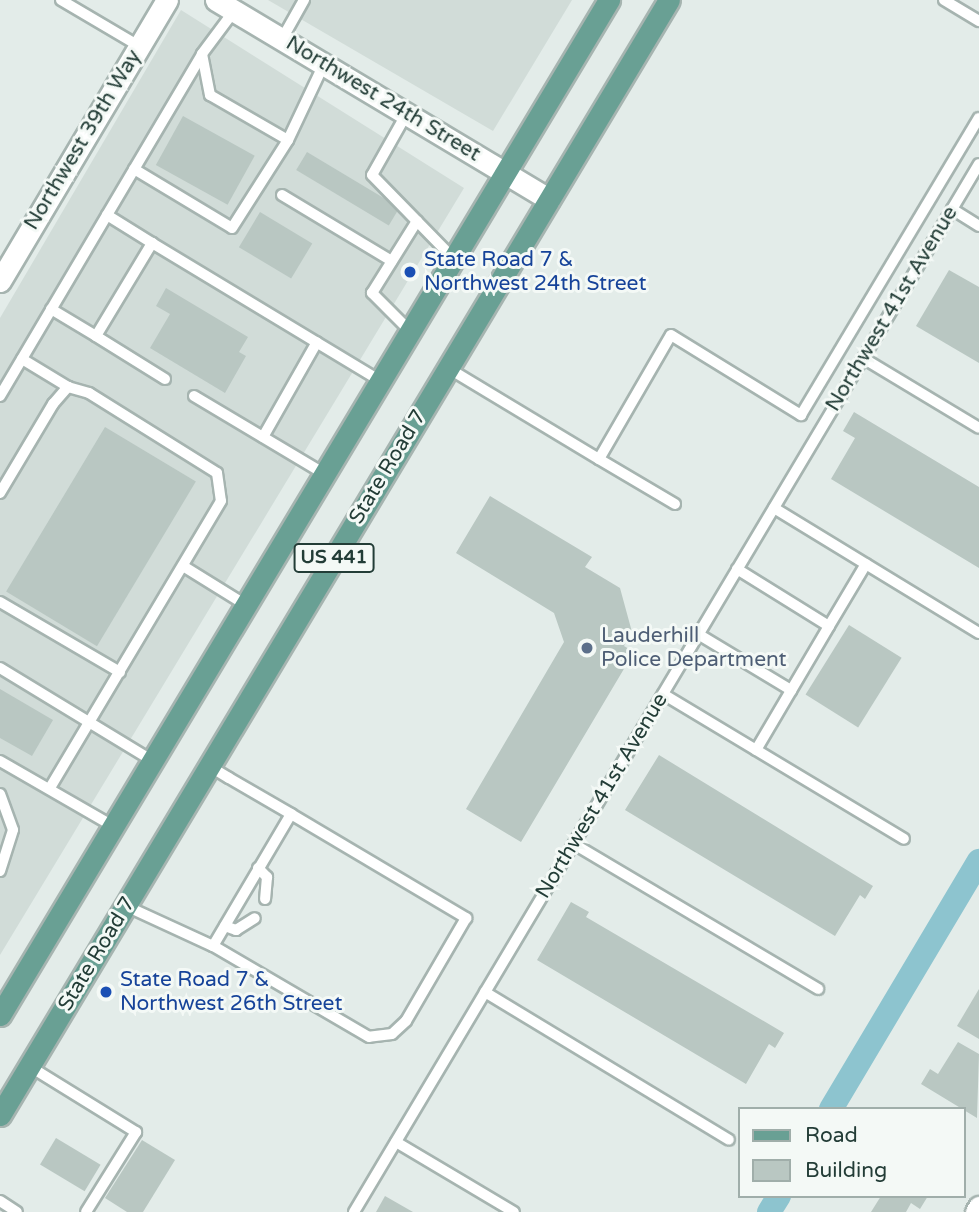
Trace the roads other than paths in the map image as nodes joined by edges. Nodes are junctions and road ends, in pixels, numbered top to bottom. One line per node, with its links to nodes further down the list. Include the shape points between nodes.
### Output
1 (61, 0): 10 (lane)
2 (167, 0): 10 (street, Northwest 39th Way)
3 (304, 0): 9 (lane)
4 (609, 0): 18 (main road, US 441)
5 (669, 0): 20 (main road, State Road 7 / US 441)
6 (944, 0): 8 (lane)
7 (225, 5): 9 (street, Northwest 24th Street); 11 (lane)
8 (979, 21)
9 (282, 39): 12 (street, Northwest 24th Street)
10 (139, 46): 28 (street, Northwest 39th Way)
11 (202, 54): 15 (lane, via 209,95); 17 (lane)
12 (324, 64): 13 (street, Northwest 24th Street); 15 (lane)
13 (407, 113): 18 (street, Northwest 24th Street); 23 (lane, via 372,175)
14 (979, 118): 43 (lane, via 801,415 671,335)
15 (288, 140): 17 (lane, via 232,228)
16 (979, 164): 21 (lane, Northwest 41st Avenue)
17 (134, 169): 22 (lane)
18 (506, 172): 20 (street, Northwest 24th Street); 26 (main road, US 441)
19 (282, 195): 27 (lane)
20 (549, 199): 35 (main road, State Road 7 / US 441)
21 (952, 209): 24 (lane); 33 (lane, Northwest 41st Avenue)
22 (107, 215): 25 (lane); 29 (lane)
23 (416, 221): 26 (lane); 27 (lane)
24 (979, 226)
25 (152, 243): 31 (lane); 32 (lane)
26 (454, 259): 30 (main road, US 441)
27 (392, 261): 30 (lane, via 372,293)
28 (0, 281)
29 (51, 309): 31 (lane); 34 (lane)
30 (411, 331): 37 (main road, US 441)
31 (96, 336): 36 (lane)
32 (317, 342): 37 (lane); 42 (lane)
33 (863, 358): 41 (lane); 47 (lane, Northwest 41st Avenue)
34 (22, 359): 38 (lane); 39 (lane)
35 (448, 368): 43 (lane); 64 (main road, State Road 7 / US 441)
36 (165, 379)
37 (381, 381): 44 (main road, US 441)
38 (68, 387): 45 (lane, via 53,404); 49 (lane, via 89,393 217,473 221,501)
39 (0, 396)
40 (194, 396): 42 (lane)
41 (979, 428)
42 (263, 437): 44 (lane)
43 (598, 459): 46 (lane)
44 (325, 474): 52 (main road, US 441)
45 (0, 494)
46 (675, 505)
47 (774, 508): 48 (lane); 50 (lane, Northwest 41st Avenue)
48 (866, 564): 53 (lane); 54 (lane)
49 (183, 566): 52 (lane); 57 (lane)
50 (737, 569): 53 (lane); 55 (lane, Northwest 41st Avenue)
51 (0, 602): 57 (lane)
52 (246, 605): 63 (main road, US 441)
53 (829, 626): 58 (lane)
54 (979, 633)
55 (698, 634): 58 (lane); 59 (lane, Northwest 41st Avenue)
56 (0, 668): 60 (lane)
57 (120, 672): 60 (lane)
58 (791, 690): 61 (lane)
59 (663, 694): 61 (lane); 70 (lane, Northwest 41st Avenue)
60 (90, 723): 63 (lane); 65 (lane)
61 (756, 750): 69 (lane)
62 (0, 761): 65 (lane)
63 (153, 761): 68 (main road, US 441)
64 (209, 766): 67 (lane); 74 (main road, State Road 7 / US 441)
65 (49, 789): 68 (lane)
66 (0, 794): 72 (lane, via 13,830)
67 (291, 814): 71 (lane); 77 (lane, via 466,918 406,1021 392,1034 369,1037)
68 (113, 826): 80 (main road, US 441)
69 (904, 839)
70 (574, 844): 78 (lane); 79 (lane, Northwest 41st Avenue)
71 (258, 868): 73 (lane, via 267,877); 76 (lane)
72 (0, 871)
73 (265, 899)
74 (126, 906): 77 (lane); 81 (main road, State Road 7 / US 441)
75 (255, 918): 76 (lane, via 236,930)
76 (225, 926): 77 (lane)
77 (213, 946)
78 (818, 989)
79 (485, 992): 83 (lane); 84 (lane, Northwest 41st Avenue)
80 (2, 1007)
81 (29, 1066): 82 (main road, State Road 7 / US 441); 88 (lane, via 136,1132)
82 (0, 1115)
83 (729, 1140)
84 (396, 1142): 89 (lane, Northwest 41st Avenue); 90 (lane)
85 (0, 1201): 87 (lane)
86 (979, 1207): 91 (street)
87 (17, 1212)
88 (86, 1212)
89 (354, 1212)
90 (514, 1212)
91 (976, 1212)

